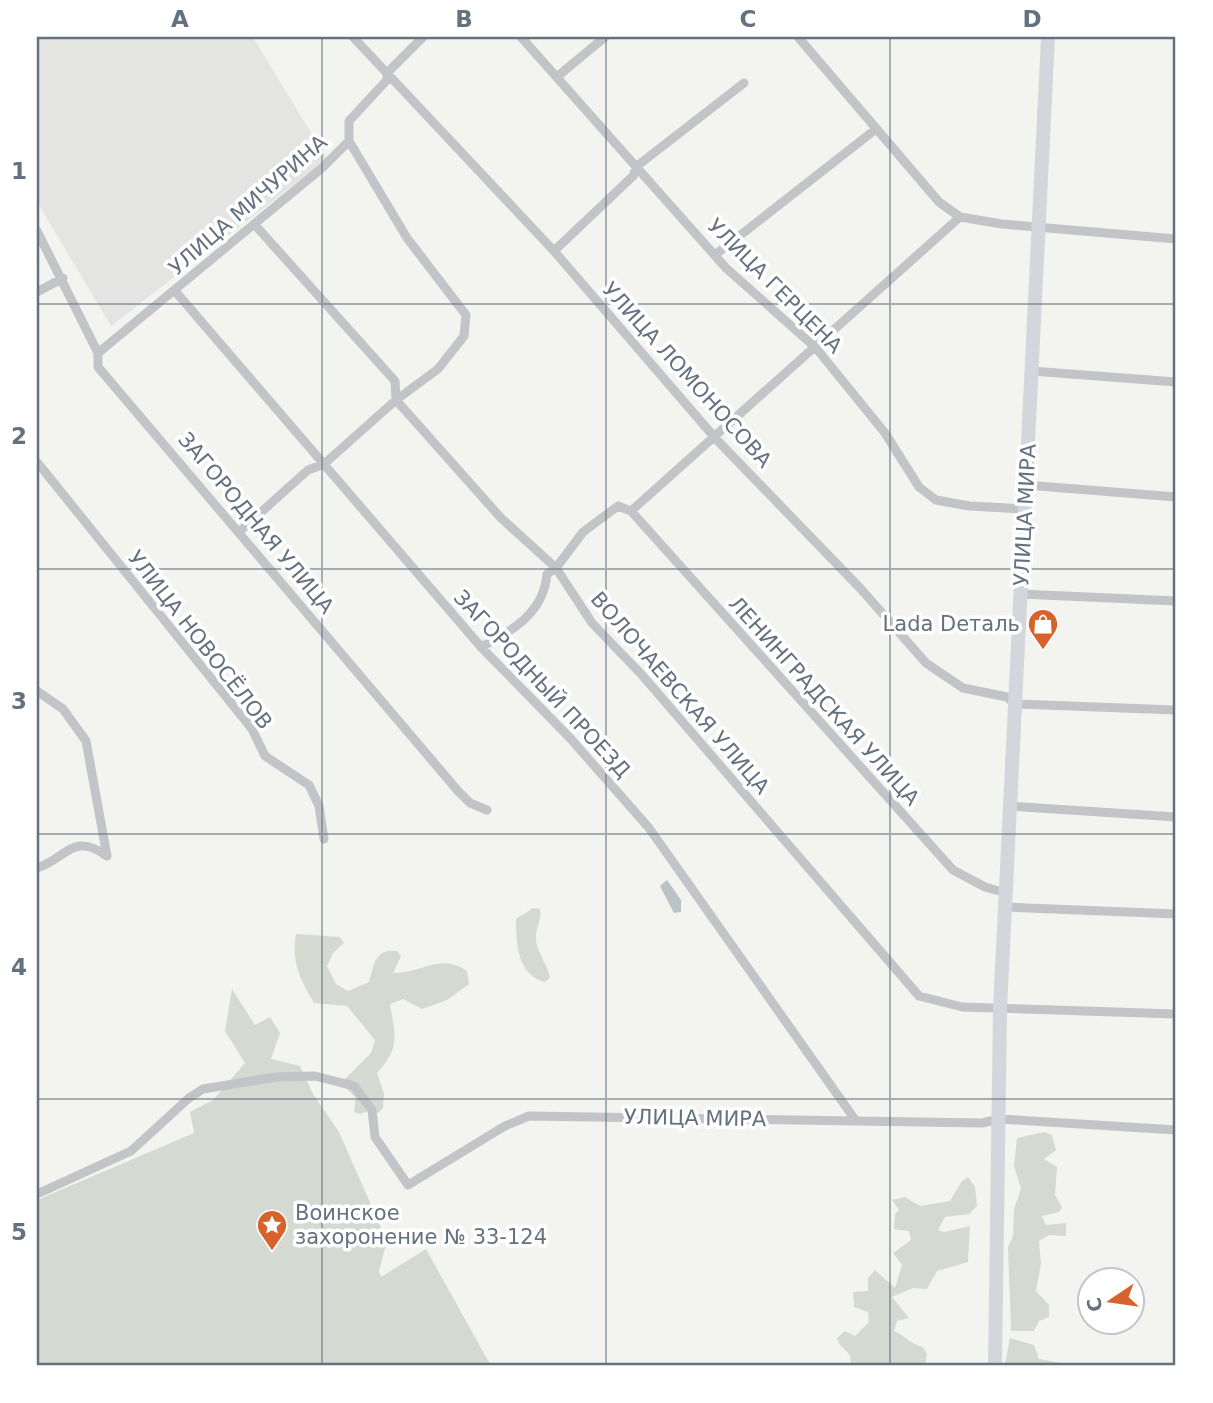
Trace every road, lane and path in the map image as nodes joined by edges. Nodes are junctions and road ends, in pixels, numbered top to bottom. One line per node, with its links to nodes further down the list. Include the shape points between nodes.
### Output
1 (353, 37): 7 (street, УЛИЦА ЛОМОНОСОВА)
2 (423, 37): 7 (street, УЛИЦА МИЧУРИНА)
3 (521, 37): 8 (street, УЛИЦА ГЕРЦЕНА)
4 (605, 37): 8 (street)
5 (797, 37): 10 (street)
6 (1048, 37): 15 (main road, УЛИЦА МИРА)
7 (387, 73): 11 (street, УЛИЦА МИЧУРИНА, via 387,80 349,121); 18 (street, УЛИЦА ЛОМОНОСОВА)
8 (558, 76): 12 (street, УЛИЦА ГЕРЦЕНА)
9 (744, 83): 12 (street)
10 (876, 129): 13 (street, via 939,202); 19 (street)
11 (349, 141): 14 (street, УЛИЦА МИЧУРИНА); 27 (street, via 407,238 466,315 464,335 454,352)
12 (637, 166): 18 (street, via 633,176); 19 (street, УЛИЦА ГЕРЦЕНА)
13 (960, 217): 15 (street); 23 (street)
14 (255, 225): 21 (street, УЛИЦА МИЧУРИНА); 27 (street, ВОЛОЧАЕВСКАЯ УЛИЦА, via 395,381)
15 (1038, 227): 17 (street); 25 (main road, УЛИЦА МИРА)
16 (37, 231): 20 (street, ЗАГОРОДНАЯ УЛИЦА)
17 (1176, 239)
18 (554, 251): 28 (street, УЛИЦА ЛОМОНОСОВА)
19 (715, 255): 23 (street, УЛИЦА ГЕРЦЕНА)
20 (62, 278): 22 (street); 24 (street, ЗАГОРОДНАЯ УЛИЦА)
21 (175, 291): 24 (street, УЛИЦА МИЧУРИНА); 30 (street, ЗАГОРОДНЫЙ ПРОЕЗД)
22 (37, 292)
23 (816, 348): 28 (street); 33 (street, УЛИЦА ГЕРЦЕНА, via 885,433 919,487 936,500)
24 (98, 353): 35 (street, ЗАГОРОДНАЯ УЛИЦА, via 98,367)
25 (1031, 371): 26 (street); 31 (main road, УЛИЦА МИРА)
26 (1176, 382)
27 (396, 400): 30 (street); 36 (street, ВОЛОЧАЕВСКАЯ УЛИЦА, via 501,518)
28 (716, 439): 34 (street); 41 (street, УЛИЦА ЛОМОНОСОВА, via 926,663 963,688 1007,697)
29 (37, 462): 46 (street, УЛИЦА НОВОСЁЛОВ, via 252,729 265,756 309,785 319,806)
30 (324, 464): 35 (street, via 308,470); 39 (street, ЗАГОРОДНЫЙ ПРОЕЗД)
31 (1026, 485): 32 (street); 33 (main road, УЛИЦА МИРА)
32 (1176, 497)
33 (1025, 509): 37 (main road, УЛИЦА МИРА)
34 (631, 511): 36 (street, via 618,506 591,526); 48 (street, ЛЕНИНГРАДСКАЯ УЛИЦА, via 953,870)
35 (240, 531): 44 (street, ЗАГОРОДНАЯ УЛИЦА, via 458,791)
36 (555, 568): 39 (street, via 547,574 545,593 531,615); 50 (street, ВОЛОЧАЕВСКАЯ УЛИЦА, via 592,623 919,996 962,1007)
37 (1021, 594): 38 (street); 41 (main road, УЛИЦА МИРА)
38 (1176, 601)
39 (481, 648): 53 (street, ЗАГОРОДНЫЙ ПРОЕЗД, via 570,738 649,828)
40 (37, 691): 47 (street, via 63,709 86,741 107,856 93,846 71,847)
41 (1015, 704): 42 (street, УЛИЦА ЛОМОНОСОВА); 43 (main road, УЛИЦА МИРА)
42 (1176, 710)
43 (1010, 806): 45 (street); 48 (main road, УЛИЦА МИРА)
44 (487, 810)
45 (1176, 817)
46 (324, 839)
47 (37, 868)
48 (1005, 900): 49 (street, ЛЕНИНГРАДСКАЯ УЛИЦА); 50 (main road, УЛИЦА МИРА)
49 (1176, 914)
50 (1000, 1009): 51 (street, ВОЛОЧАЕВСКАЯ УЛИЦА); 52 (main road, УЛИЦА МИРА)
51 (1176, 1014)
52 (1000, 1119): 53 (street, УЛИЦА МИРА, via 982,1123); 54 (street); 56 (main road, УЛИЦА МИРА)
53 (856, 1121): 55 (street, УЛИЦА МИРА, via 529,1116 408,1185 375,1137 372,1110 354,1086 315,1076 276,1077 203,1089 131,1151)
54 (1176, 1130)
55 (37, 1194)
56 (995, 1366)

